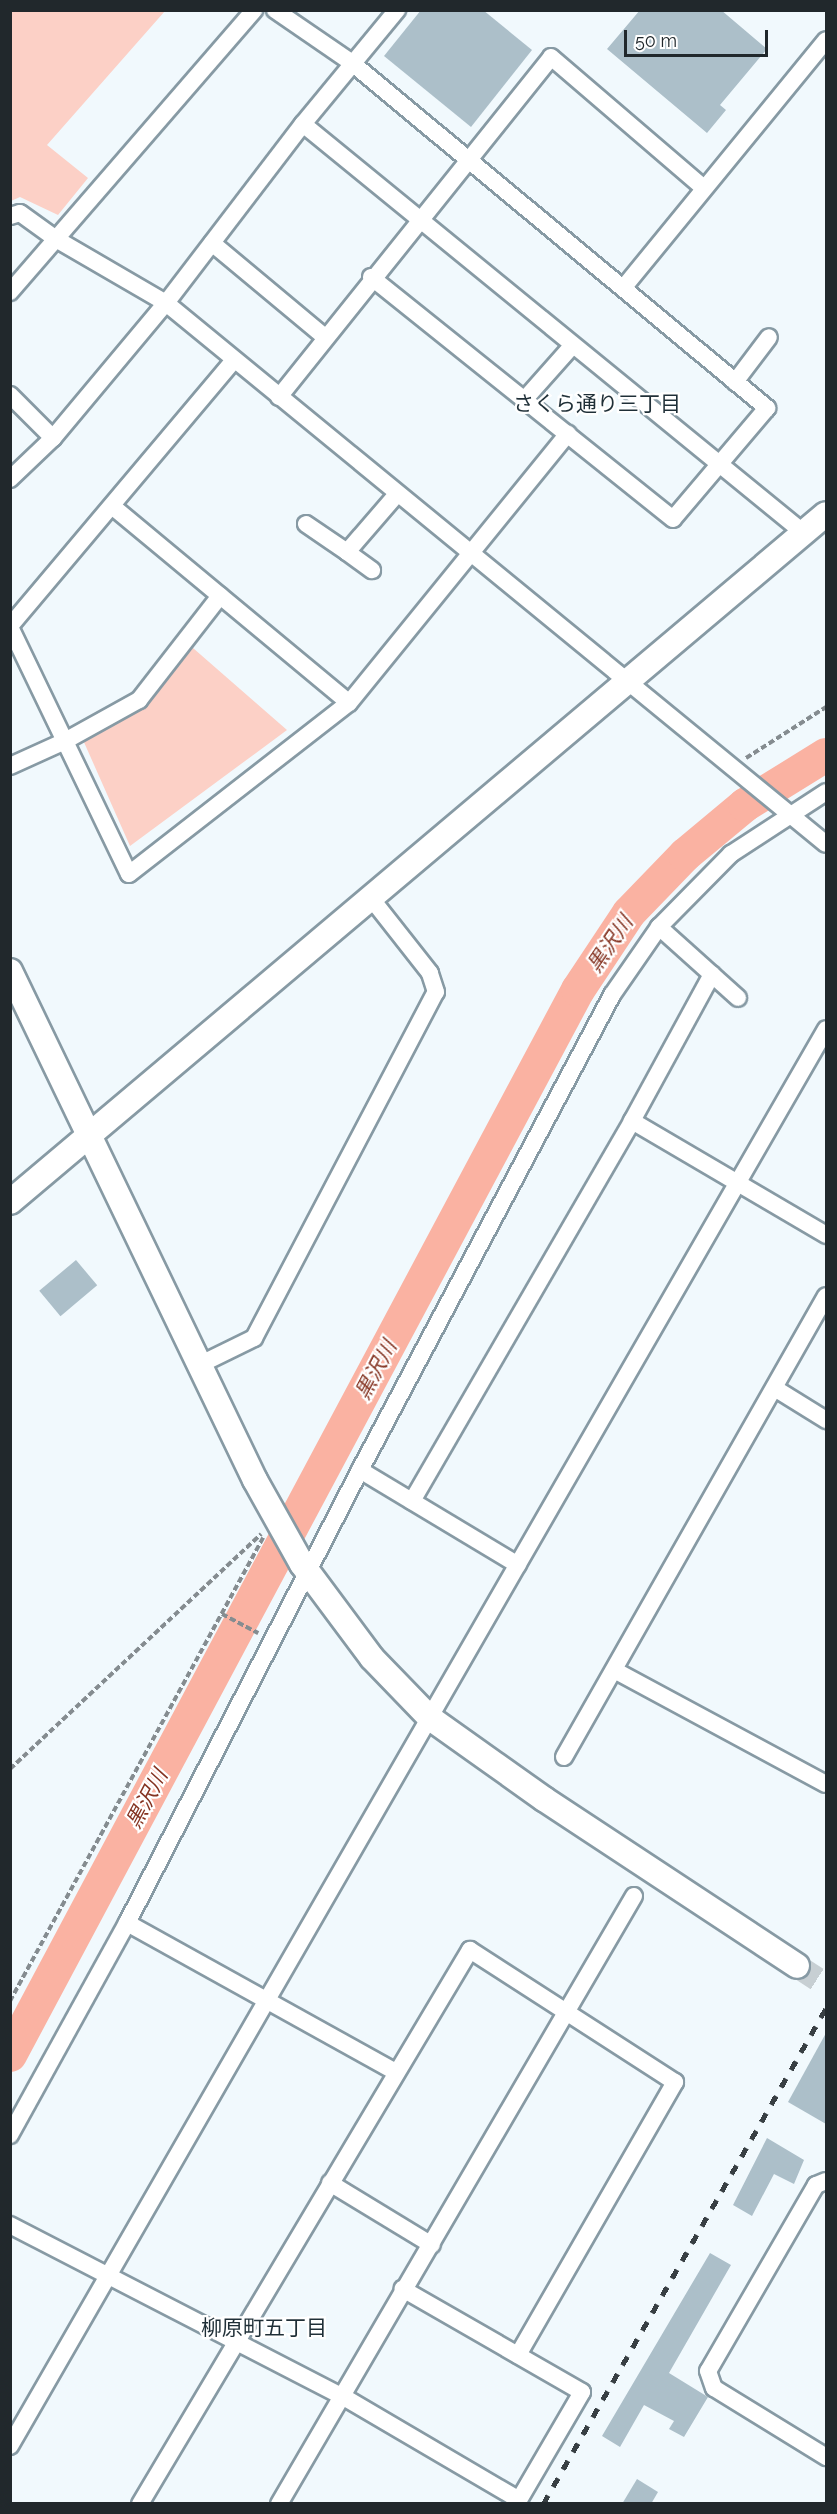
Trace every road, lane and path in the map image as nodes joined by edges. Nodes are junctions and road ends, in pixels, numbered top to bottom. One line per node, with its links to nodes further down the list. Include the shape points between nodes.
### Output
1 (254, 10): 11 (street)
2 (275, 10): 5 (street)
3 (397, 10): 5 (street)
4 (826, 40): 8 (street)
5 (352, 63): 6 (street); 7 (street)
6 (303, 124): 10 (street); 12 (street)
7 (468, 158): 8 (street, via 551,57); 10 (street); 14 (street)
8 (704, 188): 14 (street)
9 (10, 216): 11 (street, via 20,213)
10 (420, 219): 13 (street); 19 (street)
11 (56, 239): 15 (street); 16 (street)
12 (212, 243): 16 (street); 17 (street)
13 (371, 277): 17 (street); 24 (street)
14 (624, 287): 21 (street)
15 (10, 292)
16 (166, 303): 20 (street); 26 (street)
17 (325, 337): 23 (street)
18 (769, 337): 21 (street)
19 (573, 345): 24 (street); 27 (street)
20 (234, 360): 23 (street); 30 (street)
21 (735, 382): 27 (street, via 766,408)
22 (10, 396): 26 (street)
23 (279, 397): 29 (street)
24 (525, 399): 25 (street)
25 (568, 434): 27 (street, via 673,519); 35 (street)
26 (53, 438): 28 (street)
27 (719, 465): 33 (street)
28 (10, 479)
29 (397, 494): 34 (street); 35 (street)
30 (112, 506): 37 (street); 38 (street)
31 (826, 514): 33 (street)
32 (306, 524): 34 (street)
33 (804, 533): 39 (street)
34 (347, 552): 36 (street)
35 (470, 555): 39 (street); 40 (street)
36 (372, 570)
37 (220, 596): 40 (street); 42 (street, via 139,700)
38 (10, 626): 42 (street)
39 (625, 680): 44 (street); 48 (street)
40 (349, 703): 42 (street, via 129,874)
41 (826, 707): 44 (path)
42 (65, 741): 43 (street)
43 (10, 766)
44 (738, 772): 46 (street)
45 (826, 792): 46 (street)
46 (786, 811): 47 (street); 49 (street, via 731,854)
47 (826, 844)
48 (371, 898): 55 (street); 60 (street, via 392,930 430,973 436,992 254,1338)
49 (659, 927): 51 (street); 63 (street, via 612,995)
50 (10, 971): 55 (street)
51 (712, 974): 52 (street); 54 (street)
52 (738, 998)
53 (826, 1029): 56 (street)
54 (632, 1121): 56 (street); 64 (street)
55 (91, 1133): 57 (street); 60 (street)
56 (739, 1184): 58 (street); 66 (street)
57 (10, 1202)
58 (826, 1235)
59 (826, 1296): 61 (street)
60 (201, 1364): 65 (street)
61 (776, 1389): 62 (street); 70 (street)
62 (826, 1420)
63 (360, 1470): 64 (street); 67 (street)
64 (412, 1501): 66 (street)
65 (273, 1521): 67 (street); 68 (path); 73 (path)
66 (518, 1565): 71 (street)
67 (306, 1568): 69 (street); 71 (street, via 372,1658)
68 (222, 1614): 69 (path); 78 (path)
69 (273, 1642): 76 (street)
70 (616, 1671): 72 (street); 74 (street)
71 (430, 1718): 77 (street, via 544,1799); 79 (street)
72 (564, 1758)
73 (10, 1769)
74 (826, 1785)
75 (634, 1896): 80 (street)
76 (127, 1923): 79 (street); 82 (street)
77 (797, 1966)
78 (10, 2001)
79 (268, 2002): 81 (street); 87 (street)
80 (567, 2012): 81 (street, via 470,1950); 86 (street); 90 (street, via 675,2082)
81 (396, 2072): 84 (street)
82 (10, 2135)
83 (826, 2181): 93 (street, via 816,2185 708,2371 714,2388)
84 (330, 2183): 86 (street); 89 (street)
85 (10, 2224): 87 (street)
86 (432, 2246): 88 (street)
87 (106, 2275): 89 (street); 92 (street)
88 (403, 2289): 90 (street); 91 (street)
89 (234, 2341): 91 (street); 94 (street)
90 (518, 2355): 91 (street, via 582,2392 519,2500)
91 (342, 2396): 95 (street)
92 (10, 2446)
93 (826, 2457)
94 (140, 2504)
95 (279, 2504)

